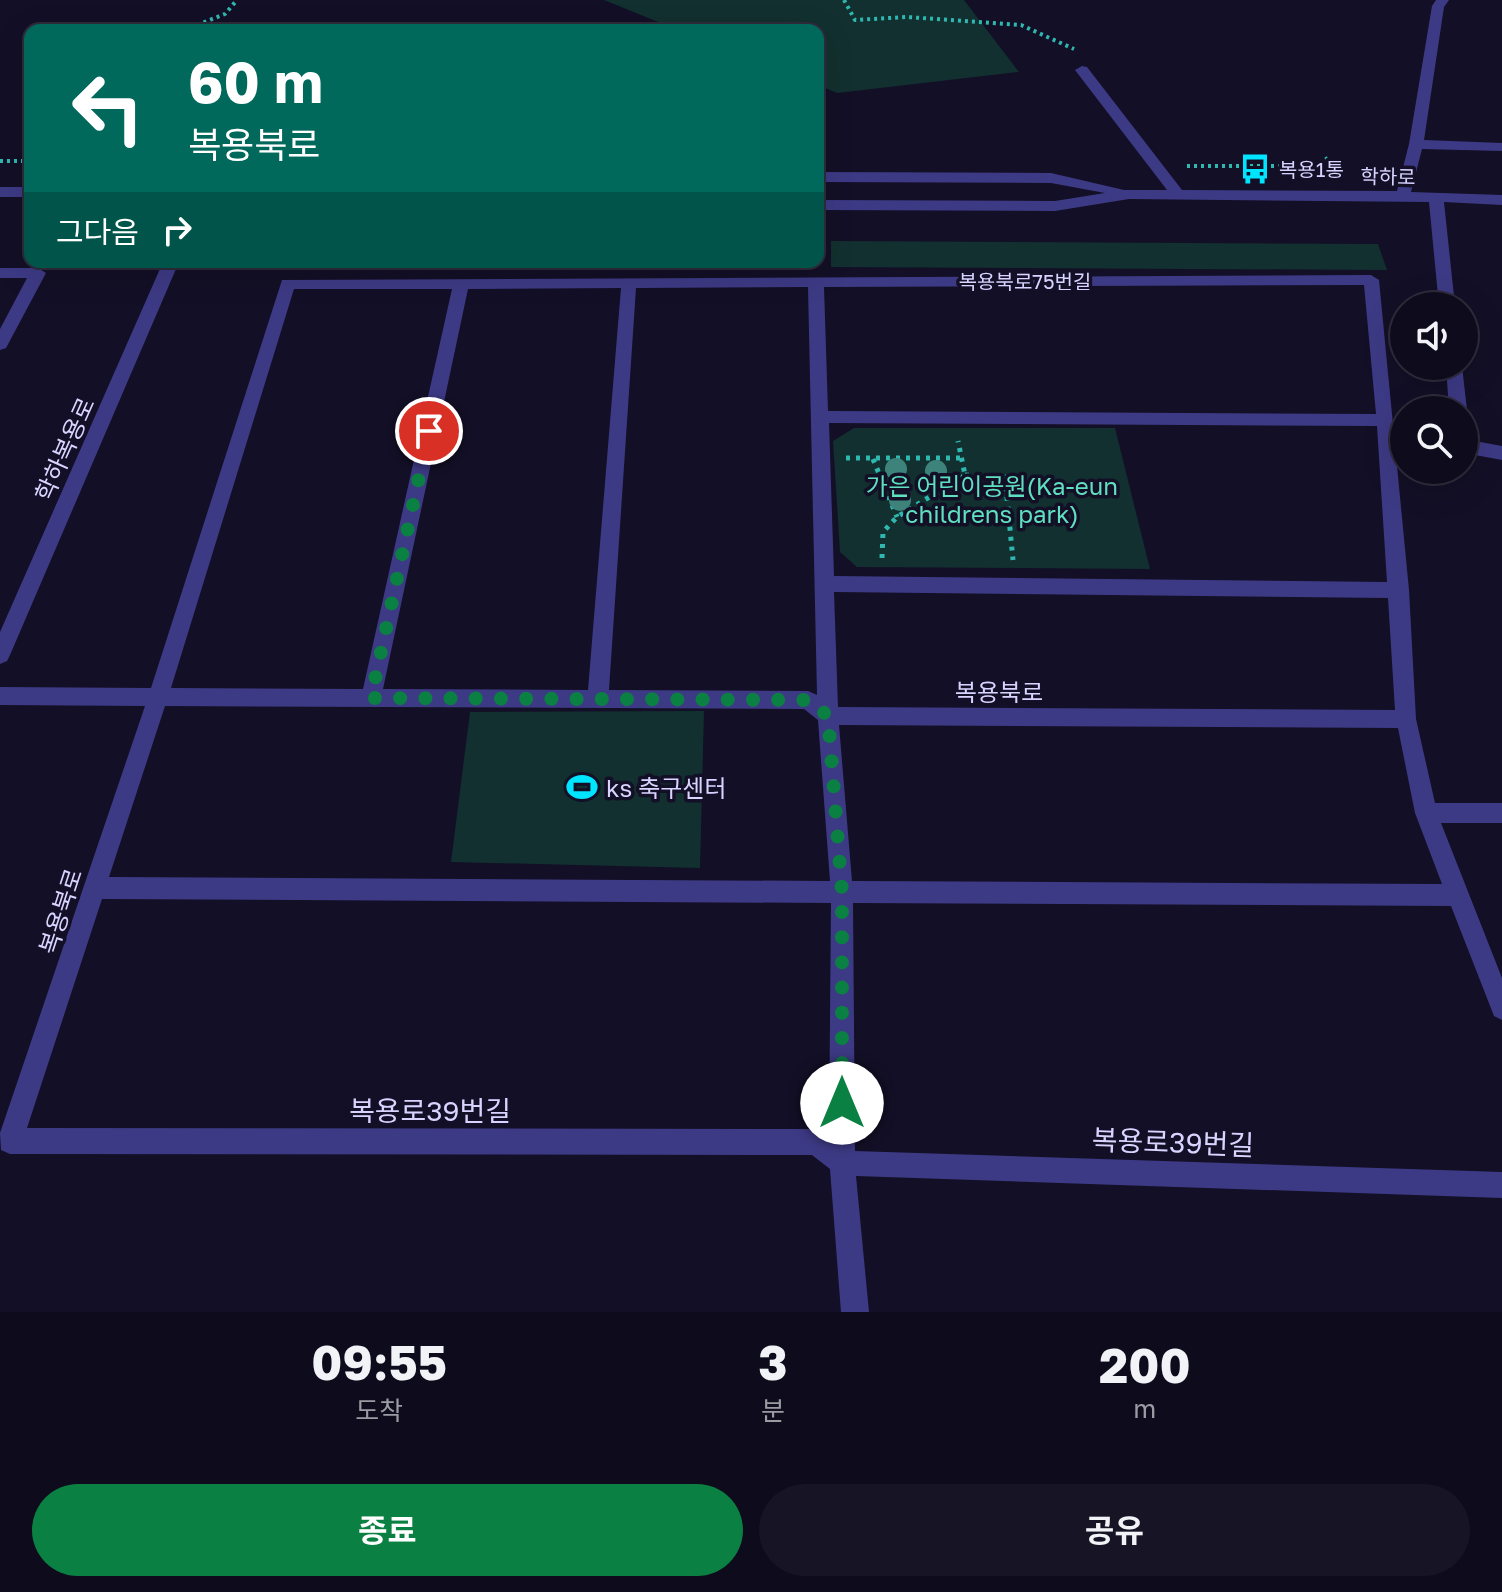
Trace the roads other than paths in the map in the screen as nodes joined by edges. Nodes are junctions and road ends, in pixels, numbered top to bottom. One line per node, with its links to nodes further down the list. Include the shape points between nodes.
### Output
1 (1443, 0): 3 (street)
2 (1082, 70): 9 (street)
3 (1416, 144): 4 (street); 10 (street)
4 (1502, 147)
5 (824, 177): 8 (street, 학하로, via 1051,178)
6 (0, 192): 7 (street)
7 (24, 192)
8 (1129, 194): 9 (street, 학하로); 13 (street, 학하로, via 1055,206)
9 (1178, 194): 10 (street, 학하로)
10 (1403, 196): 11 (street, 학하로)
11 (1436, 197): 12 (street, 학하로); 20 (street)
12 (1502, 200)
13 (824, 205)
14 (168, 268): 30 (street, 학하복용로)
15 (0, 273): 21 (street, via 38,273)
16 (816, 281): 17 (street, 복용북로75번길); 22 (street, 복용북로75번길, via 1371,280); 23 (street)
17 (629, 282): 18 (street, 복용북로75번길); 34 (street)
18 (461, 283): 19 (street, 복용북로75번길); 33 (street)
19 (288, 284): 32 (street, 복용북로)
20 (1446, 292)
21 (0, 344)
22 (1390, 414)
23 (819, 417): 24 (street); 28 (street)
24 (1390, 428)
25 (1478, 449): 26 (street)
26 (1502, 453)
27 (1394, 484): 29 (street)
28 (824, 584): 29 (street); 35 (street)
29 (1399, 590): 36 (street)
30 (0, 655)
31 (0, 696): 32 (street, 복용북로)
32 (158, 697): 33 (street, 복용북로); 39 (street, 복용북로)
33 (371, 698): 34 (street, 복용북로)
34 (598, 699): 35 (street, 복용북로, via 808,700)
35 (828, 716): 36 (street, 복용북로); 40 (street)
36 (1406, 719): 37 (street)
37 (1426, 813): 38 (street); 41 (street)
38 (1502, 813)
39 (94, 888): 40 (street); 43 (street, 복용북로)
40 (842, 892): 41 (street); 44 (street)
41 (1457, 895): 42 (street)
42 (1502, 1008)
43 (10, 1141): 44 (street, 복용로39번길, via 817,1142)
44 (842, 1163): 45 (street, 복용로39번길); 46 (street)
45 (1502, 1185)
46 (855, 1312)

